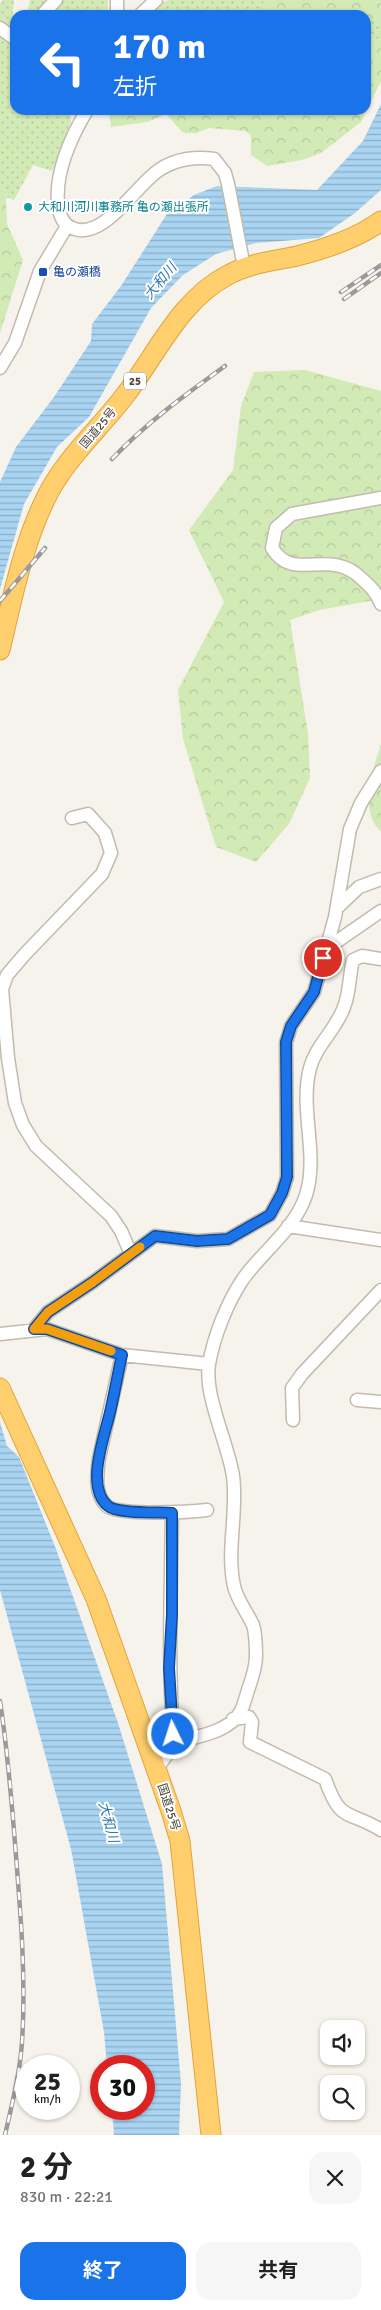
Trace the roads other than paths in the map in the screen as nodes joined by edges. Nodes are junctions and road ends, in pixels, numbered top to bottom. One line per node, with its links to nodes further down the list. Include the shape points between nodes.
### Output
1 (56, 0): 4 (street)
2 (146, 0): 5 (street)
3 (156, 0): 6 (street)
4 (47, 10)
5 (138, 10)
6 (144, 10)
7 (85, 115): 9 (street, via 62,164 57,186 60,217)
8 (381, 221): 10 (highway, 国道25号 / 25, via 348,238 300,255)
9 (67, 226): 10 (street, via 83,231 94,229 108,220 158,170 173,162 203,157 214,159 228,184); 11 (street, via 40,271 15,343)
10 (243, 262): 14 (highway, 国道25号 / 25, via 194,299 126,394 60,473 29,538)
11 (0, 368)
12 (381, 498): 13 (street, via 292,514 276,528 272,548 278,558 296,565 330,563 353,569 376,592)
13 (381, 604)
14 (0, 650)
15 (381, 771): 18 (street, via 361,803 350,829)
16 (72, 818): 24 (street, via 88,814 104,833 112,854 102,874 6,975 2,989 8,1058 15,1103 36,1146 110,1216)
17 (381, 878): 18 (street, via 359,887)
18 (337, 908): 20 (street)
19 (381, 911): 20 (street)
20 (326, 950): 24 (street, via 314,992 291,1026 286,1042 287,1177 270,1215 228,1239 197,1241 155,1236)
21 (381, 960): 22 (street, via 362,956 353,960 344,1007 316,1051 310,1068 306,1094 310,1177 306,1196)
22 (288, 1226): 23 (street); 29 (street, via 244,1279 226,1312)
23 (381, 1240)
24 (131, 1254): 26 (street, via 48,1312)
25 (381, 1290): 33 (street, via 292,1388)
26 (34, 1329): 27 (street); 28 (street, via 47,1329)
27 (0, 1334)
28 (122, 1355): 29 (street); 35 (street, via 97,1474 100,1495 108,1507 117,1510)
29 (209, 1364): 36 (street, via 215,1409 233,1479 234,1585 255,1638 252,1679 240,1713)
30 (1, 1396): 38 (highway, 国道25号, via 96,1599)
31 (357, 1400): 32 (street)
32 (381, 1402)
33 (293, 1420)
34 (207, 1510): 35 (street)
35 (172, 1513): 37 (street, via 169,1668)
36 (233, 1719): 37 (street, via 226,1726 204,1735); 39 (street, via 249,1717 252,1722 250,1742 325,1779 339,1808 349,1817)
37 (176, 1742): 38 (street)
38 (156, 1770): 40 (highway, 国道25号, via 180,1842)
39 (381, 1830)
40 (213, 2134)

